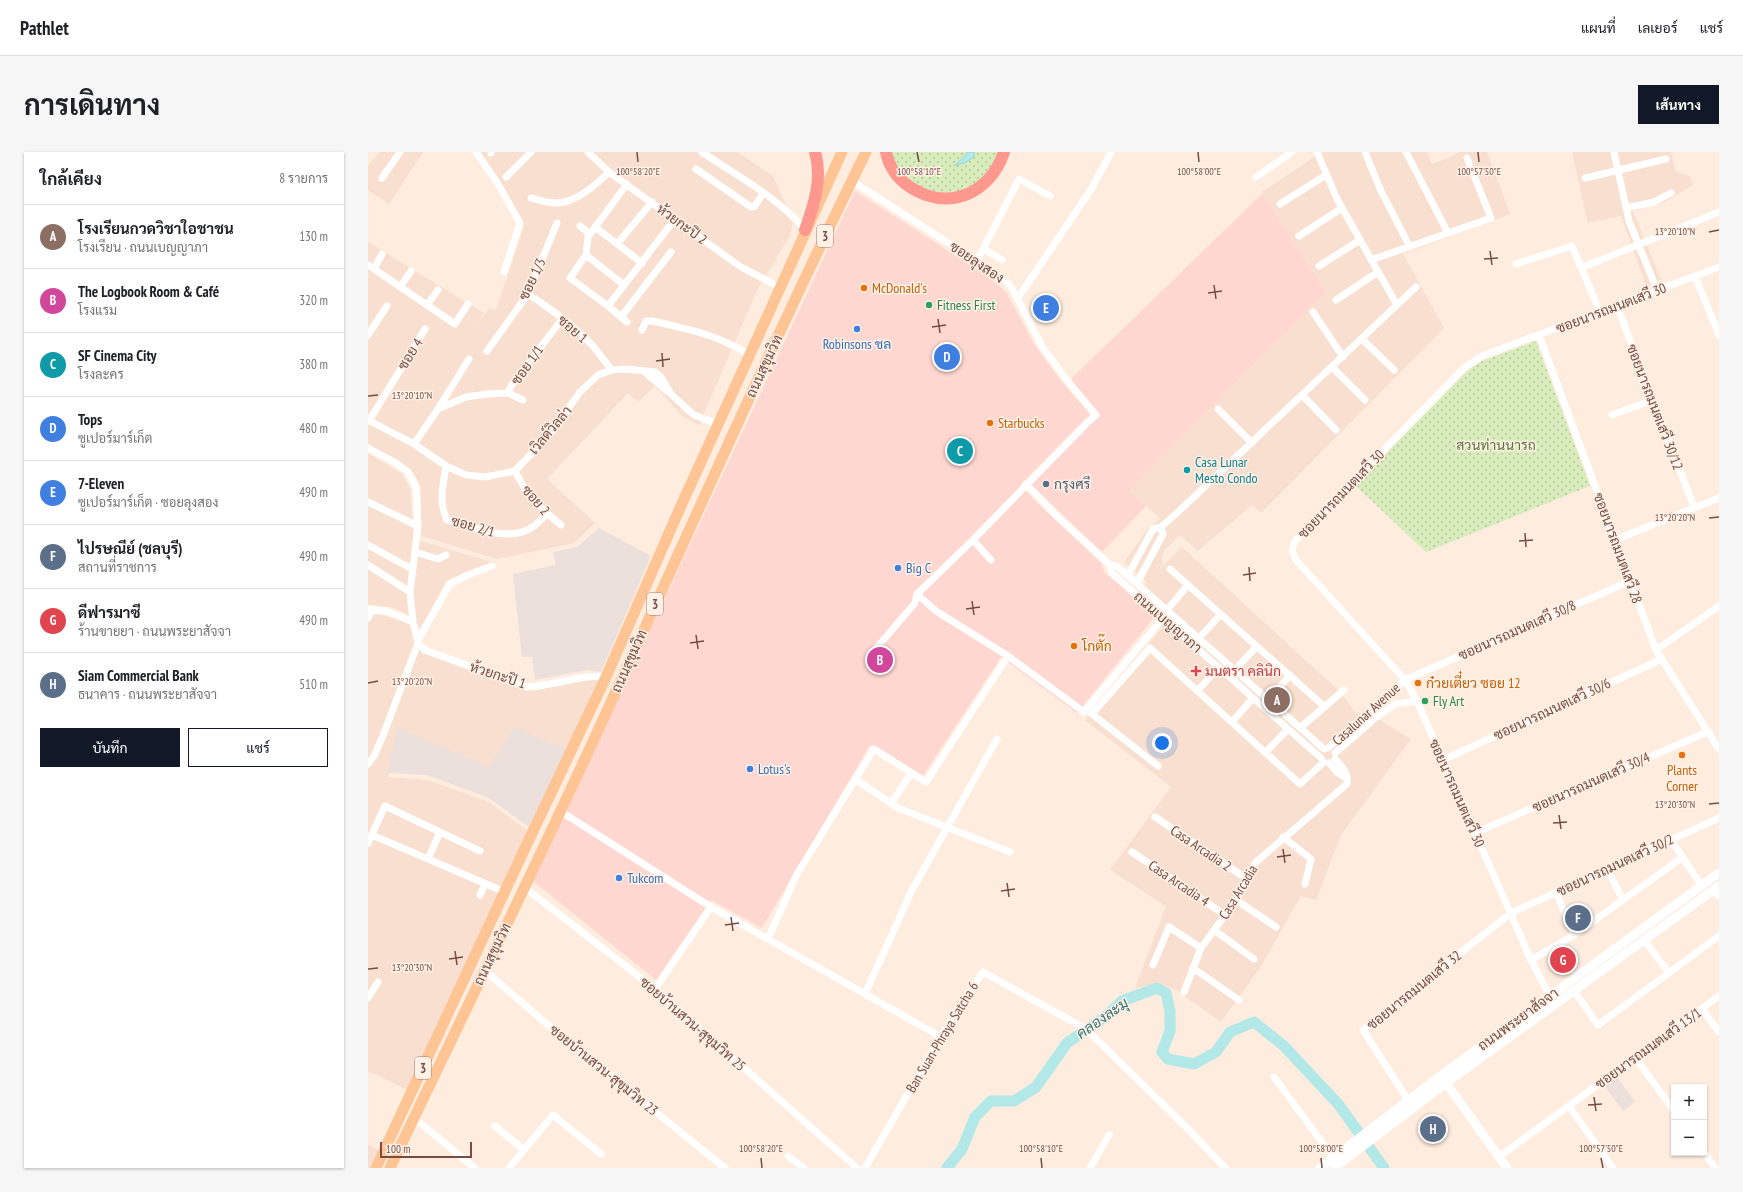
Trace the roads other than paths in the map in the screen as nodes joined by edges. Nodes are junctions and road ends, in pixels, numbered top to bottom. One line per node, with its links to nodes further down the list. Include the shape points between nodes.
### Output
1 (400, 152): 25 (street)
2 (476, 152): 64 (street, via 520,223)
3 (531, 152): 23 (street)
4 (588, 152): 21 (street, ห้วยกะปิ 2)
5 (702, 152): 29 (street)
6 (815, 152): 42 (highway, via 818,173 816,198)
7 (842, 152): 42 (main road, ถนนสุขุมวิท / 3)
8 (866, 152): 27 (main road, ถนนสุขุมวิท / 3)
9 (886, 152): 10 (highway, via 891,167 905,184 920,192 944,198 963,195 981,187 996,171)
10 (1004, 152)
11 (1111, 152): 74 (street, via 1092,188)
12 (1292, 152): 24 (street)
13 (1317, 152): 22 (street)
14 (1366, 152): 49 (street)
15 (1406, 152): 43 (street)
16 (1614, 152): 20 (street)
17 (1467, 158): 43 (street, via 1491,218)
18 (1666, 159): 20 (street)
19 (696, 169): 29 (street, via 751,207)
20 (1618, 171): 26 (street); 36 (street)
21 (609, 172): 28 (street, ห้วยกะปิ 2); 32 (street, via 594,186 570,200 556,203)
22 (1326, 175): 34 (street); 35 (street)
23 (506, 177)
24 (1256, 177)
25 (382, 178)
26 (1585, 178)
27 (852, 181): 56 (street, ซอยลุงสอง); 104 (main road, ถนนสุขุมวิท / 3)
28 (627, 184): 33 (street, ห้วยกะปิ 2); 41 (street)
29 (763, 193): 42 (street, via 796,218)
30 (1671, 193): 36 (street, via 1654,202)
31 (1050, 196): 50 (street, via 1019,179)
32 (531, 198)
33 (652, 202): 38 (street, ห้วยกะปิ 2); 47 (street)
34 (1280, 204)
35 (1342, 208): 45 (street); 46 (street)
36 (1626, 208): 48 (street)
37 (1719, 212): 48 (street)
38 (675, 219): 57 (street); 70 (street, ห้วยกะปิ 2, via 741,267)
39 (557, 223): 73 (street, ซอย 1/3)
40 (580, 226): 44 (street)
41 (595, 226): 44 (street); 47 (street)
42 (806, 230): 70 (main road, ถนนสุขุมวิท / 3)
43 (1448, 233): 49 (street)
44 (590, 234): 53 (street)
45 (1299, 236)
46 (1360, 240): 55 (street); 59 (street)
47 (618, 244): 57 (street)
48 (1639, 245): 62 (street); 72 (street)
49 (1410, 247): 55 (street)
50 (984, 249): 54 (street); 56 (street)
51 (671, 252): 80 (street, via 624,319)
52 (382, 254): 60 (street)
53 (586, 255): 67 (street); 80 (street, via 570,278)
54 (1002, 260)
55 (1371, 260): 65 (street)
56 (977, 261): 74 (street, ซอยลุงสอง, via 1007,282)
57 (642, 263): 67 (street)
58 (1516, 264): 62 (street, via 1572,246)
59 (1319, 266)
60 (371, 267): 68 (street)
61 (1719, 267): 66 (street, ซอยนารถมนตเสวี 30)
62 (1581, 268): 83 (street)
63 (410, 271): 68 (street)
64 (504, 272)
65 (1378, 272): 75 (street); 78 (street)
66 (1695, 276): 72 (street, ซอยนารถมนตเสวี 30); 89 (street)
67 (624, 285): 80 (street)
68 (400, 287): 77 (street)
69 (1416, 287): 78 (street)
70 (781, 288): 92 (main road, ถนนสุขุมวิท / 3)
71 (438, 290): 77 (street)
72 (1657, 290): 81 (street, ซอยนารถมนตเสวี 30)
73 (528, 294): 84 (street, ซอย 1); 91 (street, ซอย 1/3)
74 (1018, 298): 116 (street, ซอยลุงสอง, via 1043,348 1096,415)
75 (1336, 300)
76 (468, 304): 77 (street, via 455,324)
77 (427, 305)
78 (1397, 305): 90 (street)
79 (387, 306): 87 (street)
80 (608, 306)
81 (1617, 306): 83 (street, ซอยนารถมนตเสวี 30); 103 (street, ซอยนารถมนตเสวี 30/12)
82 (1313, 312): 93 (street)
83 (1600, 312): 88 (street, ซอยนารถมนตเสวี 30)
84 (562, 319): 96 (street, ซอย 1, via 592,346); 98 (street, ซอย 1/1)
85 (425, 329): 108 (street, ซอย 4)
86 (642, 330): 92 (street, via 646,321 653,321 709,334)
87 (368, 335)
88 (1539, 335): 125 (street, ซอยนารถมนตเสวี 28); 161 (street, ซอยนารถมนตเสวี 30, via 1482,356 1465,367 1295,541 1292,551 1296,560)
89 (1719, 335)
90 (1362, 339): 93 (street); 97 (street)
91 (487, 351)
92 (750, 355): 101 (main road, ถนนสุขุมวิท / 3)
93 (1343, 357): 95 (street)
94 (469, 359): 105 (street)
95 (1332, 367): 99 (street); 102 (street)
96 (612, 370): 109 (street, เวิลด์วิลล่า, via 642,370 694,414); 115 (street, เวิลด์วิลล่า, via 598,376 580,392 550,434)
97 (1394, 370)
98 (508, 393): 100 (street); 105 (street, ซอย 1/1, via 466,397)
99 (1302, 395): 110 (street); 111 (street)
100 (522, 400)
101 (729, 400): 104 (main road, via 740,399); 109 (main road, ถนนสุขุมวิท / 3)
102 (1365, 400)
103 (1653, 400): 107 (street); 119 (street, ซอยนารถมนตเสวี 30/12)
104 (746, 406): 187 (main road, ถนนสุขุมวิท / 3)
105 (438, 409): 112 (street)
106 (1218, 409): 111 (street)
107 (1612, 416)
108 (369, 420): 112 (street)
109 (718, 424): 160 (main road, ถนนสุขุมวิท / 3)
110 (1336, 430)
111 (1252, 443): 123 (street)
112 (414, 444): 114 (street)
113 (368, 448): 121 (street, via 396,463 413,479 416,487)
114 (446, 466): 115 (street, via 466,475 485,477); 120 (street, ซอย 2/1, via 441,497 442,509 447,520 495,533 512,534 533,527)
115 (515, 471): 120 (street, ซอย 2, via 523,488)
116 (1026, 484): 124 (street); 130 (street, ถนนเบญญาภา)
117 (1719, 498): 119 (street)
118 (368, 502): 121 (street)
119 (1694, 508): 125 (street)
120 (547, 514): 122 (street, ซอย 2)
121 (418, 526): 127 (street)
122 (561, 526)
123 (1161, 527): 135 (street, via 1154,529); 137 (street, via 1163,534)
124 (973, 540): 129 (street); 140 (street)
125 (1615, 540): 136 (street, ซอยนารถมนตเสวี 28)
126 (368, 545): 133 (street)
127 (415, 552): 128 (street, via 438,560); 133 (street)
128 (446, 555)
129 (991, 560)
130 (1109, 564): 135 (street, ถนนเบญญาภา); 146 (street, ถนนเบญญาภา, via 1112,573)
131 (368, 565): 139 (street)
132 (492, 566): 151 (street, via 450,584)
133 (412, 569): 139 (street)
134 (1170, 569): 138 (street)
135 (1128, 575): 137 (street, ถนนเบญญาภา)
136 (1630, 581): 153 (street, ซอยนารถมนตเสวี 28); 161 (street, ซอยนารถมนตเสวี 30/8)
137 (1137, 583): 143 (street, ถนนเบญญาภา)
138 (1188, 585): 143 (street); 144 (street)
139 (410, 592): 148 (street)
140 (918, 594): 154 (street, via 915,602); 155 (street, via 936,611)
141 (1719, 606): 153 (street)
142 (370, 609): 145 (street); 148 (street, via 386,610)
143 (1167, 610): 147 (street, ถนนเบญญาภา)
144 (1221, 614): 150 (street); 152 (street)
145 (368, 618)
146 (1163, 618): 149 (street, ถนนเบญญาภา); 155 (street, via 1084,712)
147 (1179, 621): 149 (street); 150 (street, ถนนเบญญาภา)
148 (413, 622): 151 (street)
149 (1173, 627): 157 (street, ถนนเบญญาภา)
150 (1199, 638): 158 (street, ถนนเบญญาภา)
151 (418, 641): 160 (street, ห้วยกะปิ 1, via 425,650 527,687 592,676); 182 (street, via 384,733)
152 (1257, 646): 158 (street); 159 (street)
153 (1656, 650): 156 (street, ซอยนารถมนตเสวี 28)
154 (872, 653)
155 (1008, 656): 184 (street, via 926,782)
156 (1662, 659): 175 (street, ซอยนารถมนตเสวี 28); 181 (street, ซอยนารถมนตเสวี 30/6)
157 (1219, 667): 163 (street, ถนนเบญญาภา); 165 (street)
158 (1235, 670): 162 (street, ถนนเบญญาภา)
159 (1290, 675): 167 (street); 169 (street)
160 (606, 677): 210 (main road, ถนนสุขุมวิท / 3)
161 (1405, 680): 168 (street, ซอยนารถมนตเสวี 30); 170 (street, Casalunar Avenue)
162 (1248, 682): 163 (street); 167 (street, ถนนเบญญาภา)
163 (1242, 688): 166 (street, ถนนเบญญาภา)
164 (1344, 690): 169 (street)
165 (1198, 691): 172 (street); 183 (street, via 1150,648 1092,714)
166 (1253, 698): 172 (street); 174 (street, ถนนเบญญาภา)
167 (1268, 700): 173 (street, ถนนเบญญาภา)
168 (1417, 701): 171 (street, Casalunar Avenue, via 1395,704); 181 (street, ซอยนารถมนตเสวี 30)
169 (1325, 706): 173 (street)
170 (1367, 713): 171 (street); 177 (street, Casalunar Avenue)
171 (1373, 720): 180 (street, Casalunar Avenue)
172 (1232, 722): 179 (street)
173 (1300, 728): 177 (street, ถนนเบญญาภา)
174 (1288, 729): 179 (street); 180 (street, ถนนเบญญาภา)
175 (1707, 732): 178 (street, ซอยนารถมนตเสวี 28); 192 (street, ซอยนารถมนตเสวี 30/4)
176 (997, 739): 190 (street)
177 (1326, 749): 180 (street, ถนนเบญญาภา, via 1332,750); 180 (street, via 1321,753)
178 (1719, 749)
179 (1265, 753): 180 (street, Casalunar Avenue, via 1300,784)
180 (1329, 759): 194 (street, Casa Arcadia, via 1344,768 1347,784)
181 (1443, 760): 192 (street, ซอยนารถมนตเสวี 30)
182 (368, 764)
183 (1158, 766)
184 (910, 773): 185 (street, via 874,749); 186 (street)
185 (855, 779): 186 (street); 222 (street, via 797,874)
186 (891, 804): 190 (street)
187 (560, 811): 208 (main road, ถนนสุขุมวิท / 3); 215 (street)
188 (1155, 816): 204 (street, Casa Arcadia 2)
189 (1719, 818): 195 (street, ซอยนารถมนตเสวี 30/2)
190 (948, 827): 198 (street); 236 (street, via 912,890)
191 (440, 832): 193 (street, via 385,806); 197 (street); 201 (street)
192 (1475, 833): 216 (street, ซอยนารถมนตเสวี 30)
193 (372, 835): 196 (street); 201 (street)
194 (1283, 837): 204 (street, Casa Arcadia, via 1256,862); 206 (street, via 1311,859)
195 (1671, 840): 200 (street); 202 (street, ซอยนารถมนตเสวี 30/2)
196 (368, 843)
197 (480, 851)
198 (1010, 852)
199 (1132, 852): 217 (street, Casa Arcadia 4)
200 (1683, 857): 207 (street); 214 (street)
201 (428, 859): 205 (street)
202 (1607, 869): 211 (street, ซอยนารถมนตเสวี 30/2); 214 (street)
203 (1719, 873): 207 (main road, ถนนพระยาสัจจา)
204 (1247, 879): 213 (street, Casa Arcadia)
205 (485, 884): 210 (street); 212 (street)
206 (1305, 884)
207 (1701, 885): 237 (main road, ถนนพระยาสัจจา)
208 (524, 887): 230 (main road, ถนนสุขุมวิท / 3); 233 (street, ซอยบ้านสวน-สุขุมวิท 25)
209 (1717, 891): 223 (main road, ถนนพระยาสัจจา)
210 (505, 892): 229 (main road, ถนนสุขุมวิท / 3)
211 (1556, 892): 216 (street, ซอยนารถมนตเสวี 30/2); 220 (street)
212 (480, 895)
213 (1236, 900): 217 (street, Casa Arcadia); 218 (street)
214 (1623, 900): 220 (street)
215 (711, 907): 222 (street); 233 (street)
216 (1511, 913): 226 (street, ซอยนารถมนตเสวี 30); 247 (street, ซอยนารถมนตเสวี 32, via 1363,1030)
217 (1225, 915): 219 (street, Casa Arcadia)
218 (1276, 928)
219 (1214, 930): 224 (street, Casa Arcadia); 225 (street)
220 (1574, 935): 226 (street)
221 (1719, 936): 231 (street)
222 (768, 939): 236 (street)
223 (1644, 940): 231 (street); 234 (main road, ถนนพระยาสัจจา)
224 (1201, 948): 227 (street, via 1169,927); 228 (street, Casa Arcadia)
225 (1254, 959)
226 (1531, 960): 237 (street, ซอยนารถมนตเสวี 30)
227 (1153, 964)
228 (1193, 968): 235 (street, Casa Arcadia); 240 (street)
229 (469, 969): 230 (main road); 261 (main road, ถนนสุขุมวิท / 3)
230 (483, 972): 250 (main road, ถนนสุขุมวิท / 3); 265 (street, ซอยบ้านสวน-สุขุมวิท 23)
231 (1669, 973): 234 (street, via 1598,1025)
232 (378, 982): 239 (street)
233 (655, 989): 267 (street, ซอยบ้านสวน-สุขุมวิท 25)
234 (1574, 991): 246 (main road, ถนนพระยาสัจจา)
235 (1184, 992)
236 (865, 994): 243 (street)
237 (1550, 996): 247 (main road, ถนนพระยาสัจจา)
238 (1719, 996): 241 (street, ซอยนารถมนตเสวี 13/1)
239 (368, 998)
240 (1239, 1000)
241 (1702, 1009): 242 (street); 244 (street, ซอยนารถมนตเสวี 13/1)
242 (1719, 1032)
243 (941, 1038): 268 (street, Ban Suan-Phraya Satcha 6); 270 (street, Ban Suan-Phraya Satcha 6, via 982,972 1081,1026)
244 (1635, 1058): 248 (street, ซอยนารถมนตเสวี 13/1); 249 (street)
245 (1274, 1076): 260 (street)
246 (1446, 1083): 253 (main road, ถนนพระยาสัจจา); 259 (main road)
247 (1408, 1100): 253 (main road, ถนนพระยาสัจจา)
248 (1569, 1106): 259 (street, ซอยนารถมนตเสวี 13/1); 274 (street)
249 (1671, 1107)
250 (414, 1118): 262 (main road, ถนนสุขุมวิท / 3); 263 (street)
251 (495, 1126): 255 (street)
252 (1109, 1135): 269 (street)
253 (1368, 1137): 254 (main road, ถนนพระยาสัจจา)
254 (1355, 1146): 260 (main road, ถนนพระยาสัจจา); 272 (main road, ถนนพระยาสัจจา)
255 (524, 1150): 256 (street, via 553,1115); 264 (street)
256 (601, 1154)
257 (788, 1156): 266 (street)
258 (1707, 1156): 275 (street)
259 (1499, 1157): 273 (main road)
260 (1334, 1158): 271 (main road, ถนนพระยาสัจจา)
261 (376, 1168)
262 (390, 1168)
263 (475, 1168)
264 (509, 1168)
265 (725, 1168)
266 (804, 1168)
267 (857, 1168)
268 (865, 1168)
269 (1090, 1168)
270 (1225, 1168)
271 (1320, 1168)
272 (1334, 1168)
273 (1507, 1168)
274 (1613, 1168)
275 (1716, 1168)

